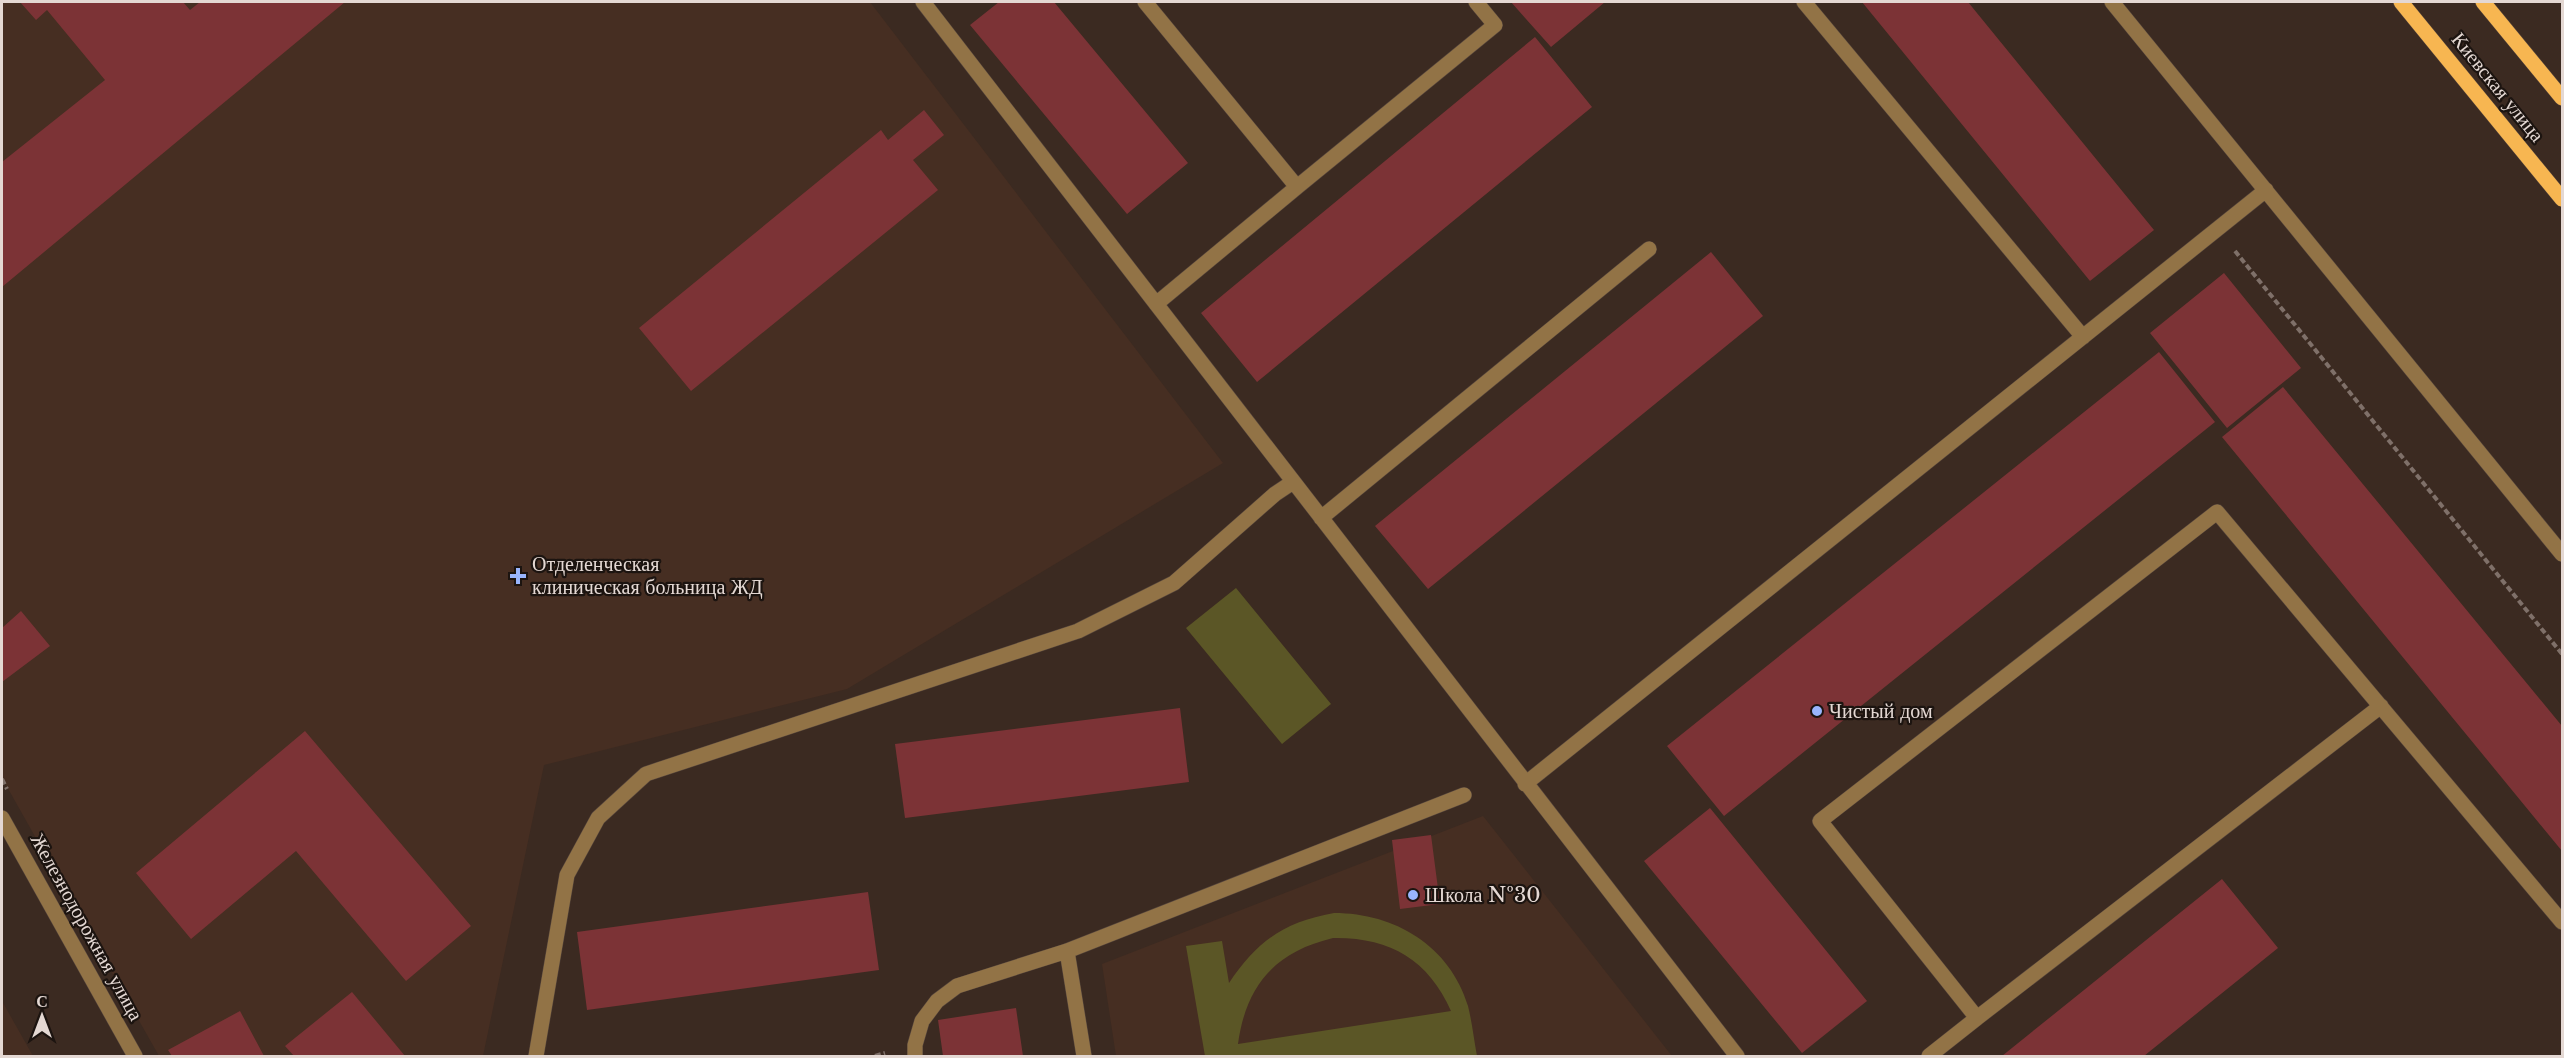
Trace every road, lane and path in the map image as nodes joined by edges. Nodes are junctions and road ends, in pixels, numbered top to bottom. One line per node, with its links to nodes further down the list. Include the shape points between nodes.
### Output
1 (923, 2): 14 (street)
2 (1145, 2): 9 (street)
3 (1476, 2): 9 (street, via 1496,25)
4 (1804, 2): 15 (street)
5 (2112, 2): 10 (street)
6 (2401, 2): 11 (main road, Киевская улица)
7 (2483, 2): 8 (main road)
8 (2562, 98)
9 (1297, 187): 14 (street)
10 (2266, 190): 12 (street); 18 (street)
11 (2562, 199)
12 (2217, 230): 15 (street); 19 (path)
13 (1649, 249): 17 (street)
14 (1156, 304): 16 (street)
15 (2083, 337): 21 (street)
16 (1293, 482): 17 (street); 28 (street, via 1174,583 1078,631 646,774 598,819 567,875)
17 (1321, 518): 21 (street)
18 (2562, 554)
19 (2562, 654)
20 (2381, 706): 24 (street); 26 (street); 26 (street, via 2217,512 2011,671 1820,821)
21 (1525, 783): 31 (street)
22 (1464, 795): 25 (street)
23 (2, 818): 27 (street, Железнодорожная улица)
24 (2562, 922)
25 (1067, 951): 29 (street, via 957,986 937,1000 922,1021); 30 (street)
26 (1977, 1018): 32 (street)
27 (135, 1056)
28 (536, 1056)
29 (915, 1056)
30 (1084, 1056)
31 (1737, 1056)
32 (1929, 1056)

